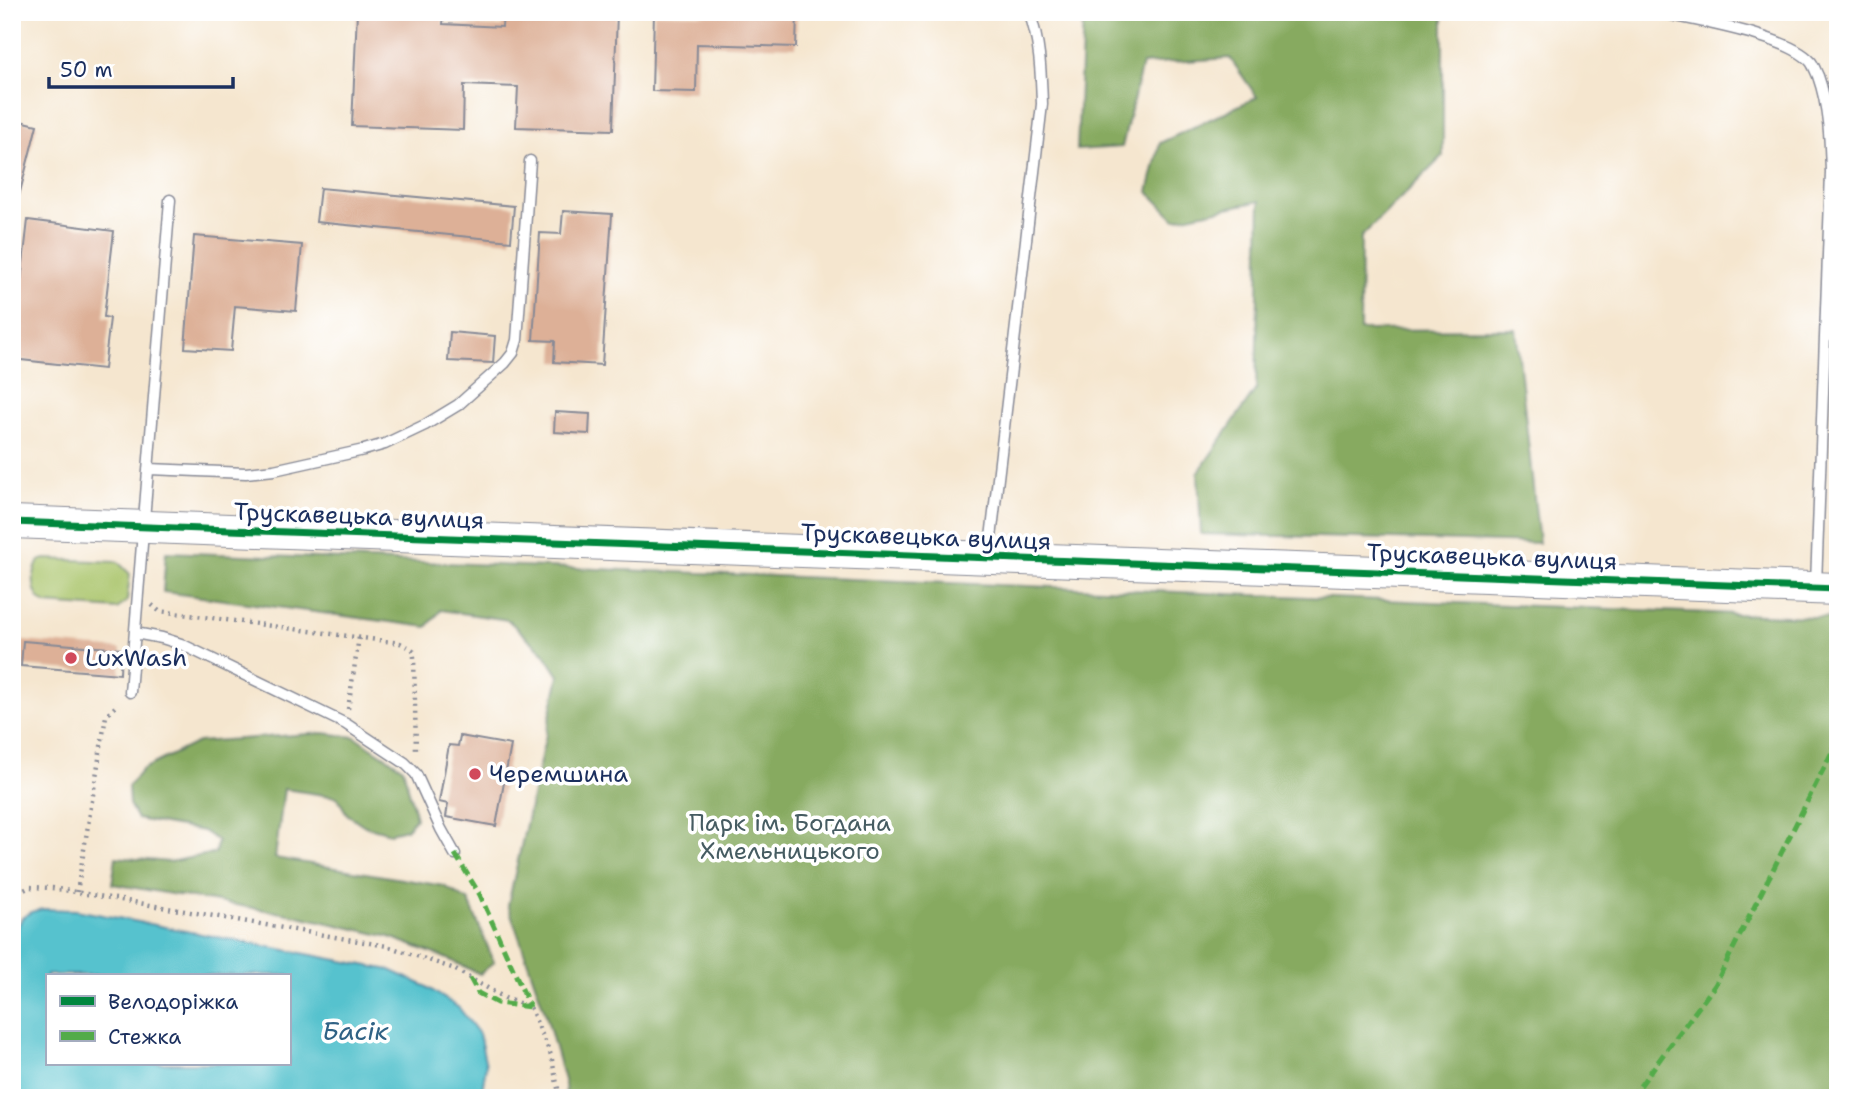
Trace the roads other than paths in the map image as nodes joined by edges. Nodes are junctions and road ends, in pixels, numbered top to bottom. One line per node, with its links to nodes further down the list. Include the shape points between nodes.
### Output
1 (1029, 12): 8 (lane, via 1040,62 1042,104)
2 (1658, 12): 9 (lane, via 1788,46 1812,63 1824,95 1831,172)
3 (530, 161): 5 (lane, via 517,340 505,363 458,405 385,444 287,467 246,473)
4 (170, 200): 5 (lane)
5 (149, 469): 7 (lane)
6 (12, 522): 7 (main road, Трускавецька вулиця)
7 (144, 528): 8 (main road, Трускавецька вулиця); 10 (lane)
8 (989, 558): 9 (main road, Трускавецька вулиця)
9 (1827, 588)
10 (135, 633): 11 (lane); 12 (lane, via 181,644 346,724 405,763 416,774)
11 (130, 692)
12 (455, 854)

